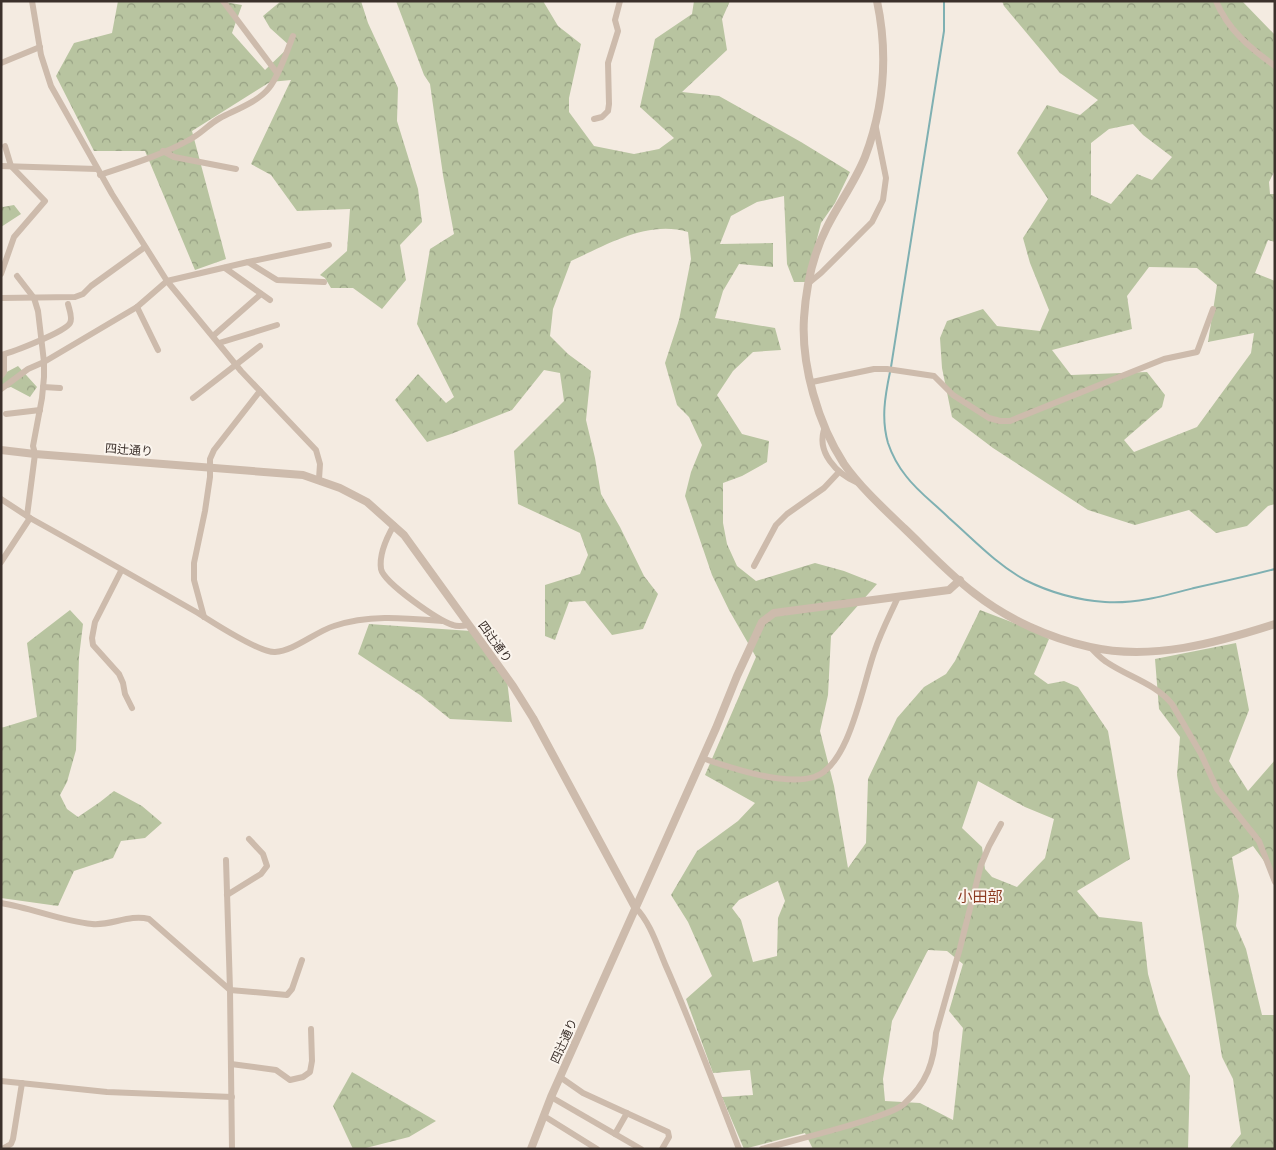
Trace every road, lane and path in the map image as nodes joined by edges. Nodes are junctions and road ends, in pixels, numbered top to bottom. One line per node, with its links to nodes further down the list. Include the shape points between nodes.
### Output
1 (32, 1): 7 (street)
2 (223, 1): 10 (street)
3 (620, 1): 11 (street, via 615,20 618,31 608,63 608,111)
4 (877, 1): 12 (street, via 883,63 881,98)
5 (1216, 1): 9 (street, via 1234,31)
6 (293, 36): 10 (street)
7 (40, 47): 8 (street); 18 (street, via 51,86)
8 (1, 63)
9 (1275, 66)
10 (277, 73): 14 (street, via 268,90 245,106 218,118 190,140)
11 (594, 119)
12 (875, 122): 27 (street, via 864,158 821,240); 27 (street, via 886,178 883,200 872,222)
13 (5, 146): 16 (street)
14 (163, 151): 17 (street, via 174,157); 18 (street)
15 (1, 166): 16 (street)
16 (11, 166): 18 (street); 23 (street, via 45,201 14,237)
17 (236, 169)
18 (98, 172): 20 (street)
19 (330, 245): 21 (street)
20 (145, 247): 25 (street); 30 (street, via 83,294)
21 (248, 262): 22 (street); 26 (street, via 277,280)
22 (225, 268): 25 (street); 28 (street)
23 (1, 274)
24 (17, 276): 30 (street)
25 (167, 281): 33 (street); 36 (street)
26 (324, 282)
27 (810, 282): 45 (street, via 804,348)
28 (261, 294): 31 (street); 36 (street)
29 (1, 298): 30 (street)
30 (34, 298): 37 (street)
31 (270, 300)
32 (68, 304): 37 (street, via 69,325)
33 (137, 307): 40 (street); 42 (street)
34 (1214, 309): 45 (street, via 1197,352 1164,359 1010,421 989,418 953,395 934,376 874,369)
35 (277, 326): 38 (street)
36 (213, 336): 38 (street)
37 (42, 340): 41 (street); 42 (street)
38 (219, 343): 43 (street)
39 (260, 346): 43 (street)
40 (158, 350)
41 (3, 355): 44 (street, via 4,372)
42 (44, 362): 46 (street); 48 (street, via 28,369)
43 (236, 364): 49 (street); 50 (street)
44 (1, 376)
45 (812, 382): 53 (street)
46 (43, 388): 47 (street); 51 (street)
47 (60, 388)
48 (1, 389)
49 (260, 391): 56 (street, via 214,450); 58 (street, via 316,450 320,464)
50 (192, 398)
51 (40, 410): 52 (street); 55 (street, via 33,446)
52 (6, 414)
53 (825, 427): 57 (street, via 822,435 829,462); 59 (street)
54 (1, 450): 55 (street, 四辻通り)
55 (35, 454): 56 (street, 四辻通り); 61 (street)
56 (211, 468): 58 (street, 四辻通り, via 282,472); 68 (street, via 194,563 194,580)
57 (839, 472): 59 (street); 64 (street, via 824,488 776,525)
58 (319, 479): 62 (street, 四辻通り, via 367,502)
59 (859, 484): 66 (street)
60 (1, 499): 61 (street)
61 (29, 517): 63 (street); 65 (street)
62 (394, 525): 69 (street, via 382,558 384,576); 71 (street, 四辻通り)
63 (1, 562)
64 (754, 566)
65 (122, 571): 68 (street); 73 (street, via 95,622 92,638 93,645 119,674)
66 (960, 580): 67 (street, via 949,590); 72 (street, via 974,593 1023,623 1043,633)
67 (898, 598): 74 (street, via 768,616 755,636); 74 (street, via 874,651 852,726 832,764 823,772 793,780 769,777)
68 (204, 617): 69 (street, via 274,652 343,623 395,617)
69 (442, 621): 71 (street)
70 (1275, 624): 72 (street, via 1185,648 1136,651)
71 (468, 625): 81 (street, 四辻通り, via 533,718)
72 (1090, 647): 78 (street, via 1107,663 1168,698 1201,754 1216,788 1259,841)
73 (132, 708)
74 (702, 758): 81 (street)
75 (1000, 824): 101 (street, via 981,865 936,1032 931,1068 922,1084 893,1110 842,1128)
76 (249, 839): 79 (street, via 263,854 267,866 261,874)
77 (226, 860): 79 (street)
78 (1275, 882)
79 (227, 895): 83 (street)
80 (1, 903): 83 (street, via 91,924 141,917 149,919)
81 (635, 907): 86 (street, 四辻通り); 100 (street, via 645,919 700,1044)
82 (302, 960): 83 (street, via 287,996)
83 (230, 990): 85 (street)
84 (311, 1029): 85 (street, via 310,1072 303,1077 290,1080 276,1070)
85 (232, 1064): 89 (street)
86 (560, 1077): 90 (street, 四辻通り); 91 (street, via 583,1093)
87 (1, 1081): 88 (street)
88 (22, 1083): 89 (street, via 106,1092); 94 (street, via 13,1139)
89 (232, 1097): 95 (street)
90 (551, 1097): 92 (street, 四辻通り); 93 (street)
91 (627, 1112): 93 (street); 99 (street, via 668,1132 669,1137)
92 (544, 1116): 96 (street, 四辻通り); 97 (street)
93 (615, 1134): 98 (street)
94 (2, 1149)
95 (232, 1149)
96 (531, 1149)
97 (597, 1149)
98 (641, 1149)
99 (662, 1149)
100 (739, 1149)
101 (762, 1149)

